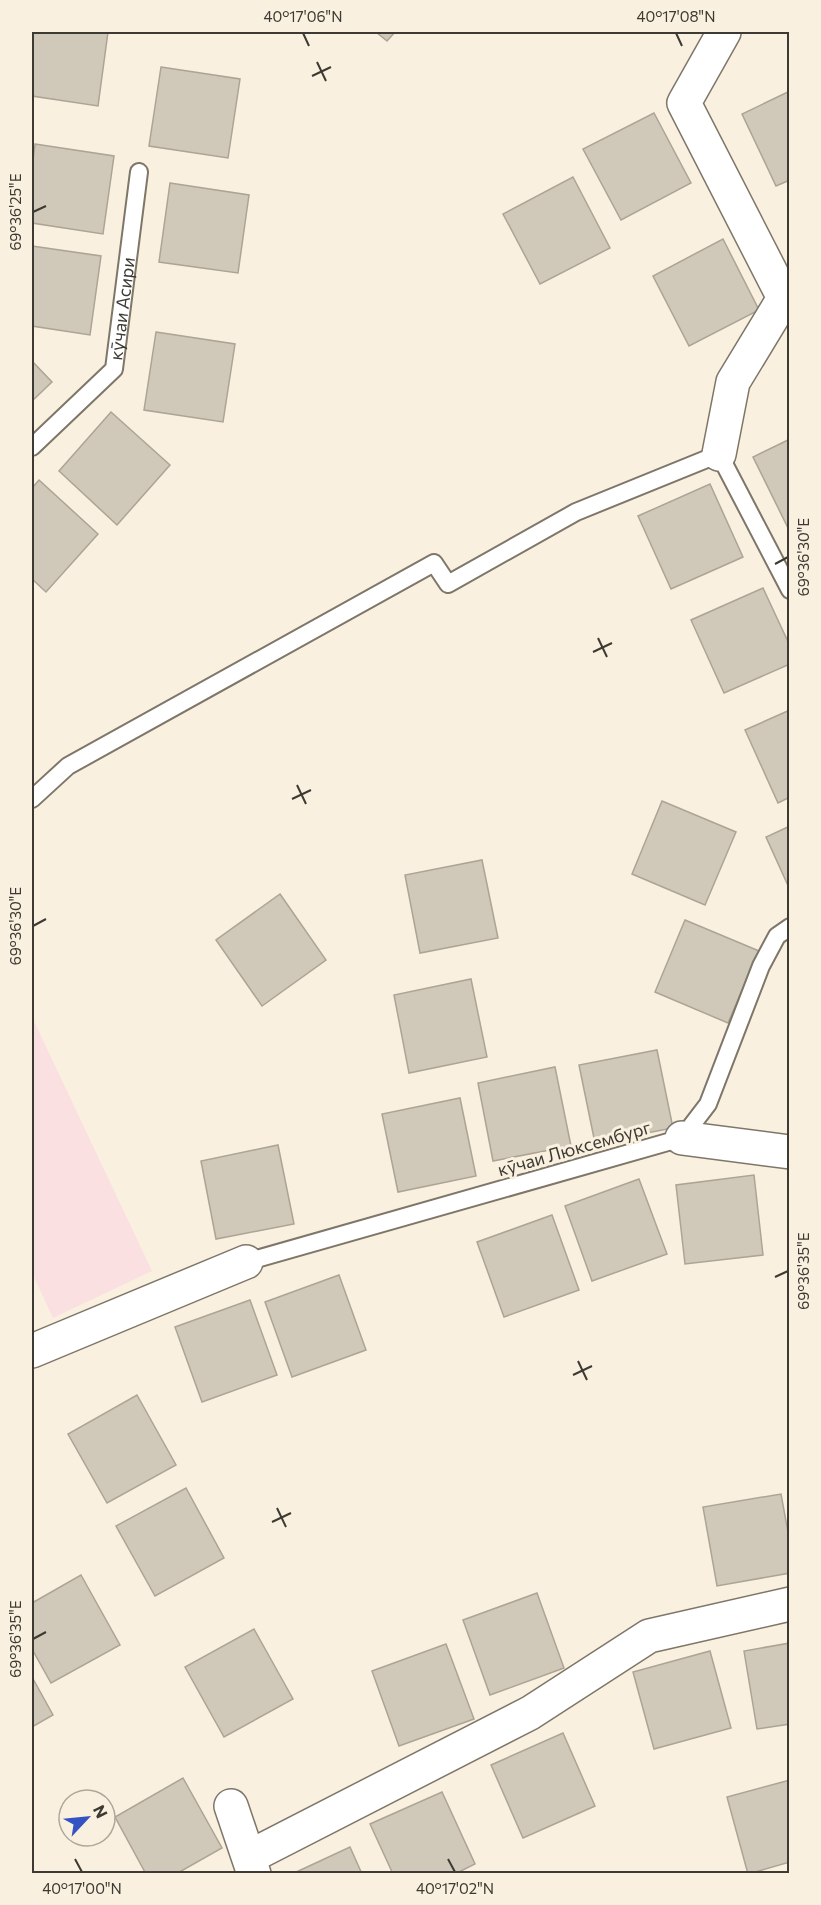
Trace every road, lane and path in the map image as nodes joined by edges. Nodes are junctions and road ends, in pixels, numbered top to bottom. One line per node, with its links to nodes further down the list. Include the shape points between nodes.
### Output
1 (724, 32): 3 (street, via 684,103)
2 (139, 172): 4 (lane, кӯчаи Асири, via 114,369)
3 (782, 276): 5 (street, via 784,298 733,382)
4 (32, 447)
5 (719, 454): 6 (lane); 7 (lane, via 576,512 448,584 434,563 68,766)
6 (789, 590)
7 (32, 799)
8 (789, 927): 9 (lane, via 777,936 761,966 708,1104)
9 (682, 1138): 10 (street); 11 (lane, кӯчаи Люксембург)
10 (789, 1152)
11 (246, 1262): 12 (street)
12 (32, 1351)
13 (789, 1604): 15 (street, via 649,1636 530,1713)
14 (231, 1806): 15 (street)
15 (251, 1865)

